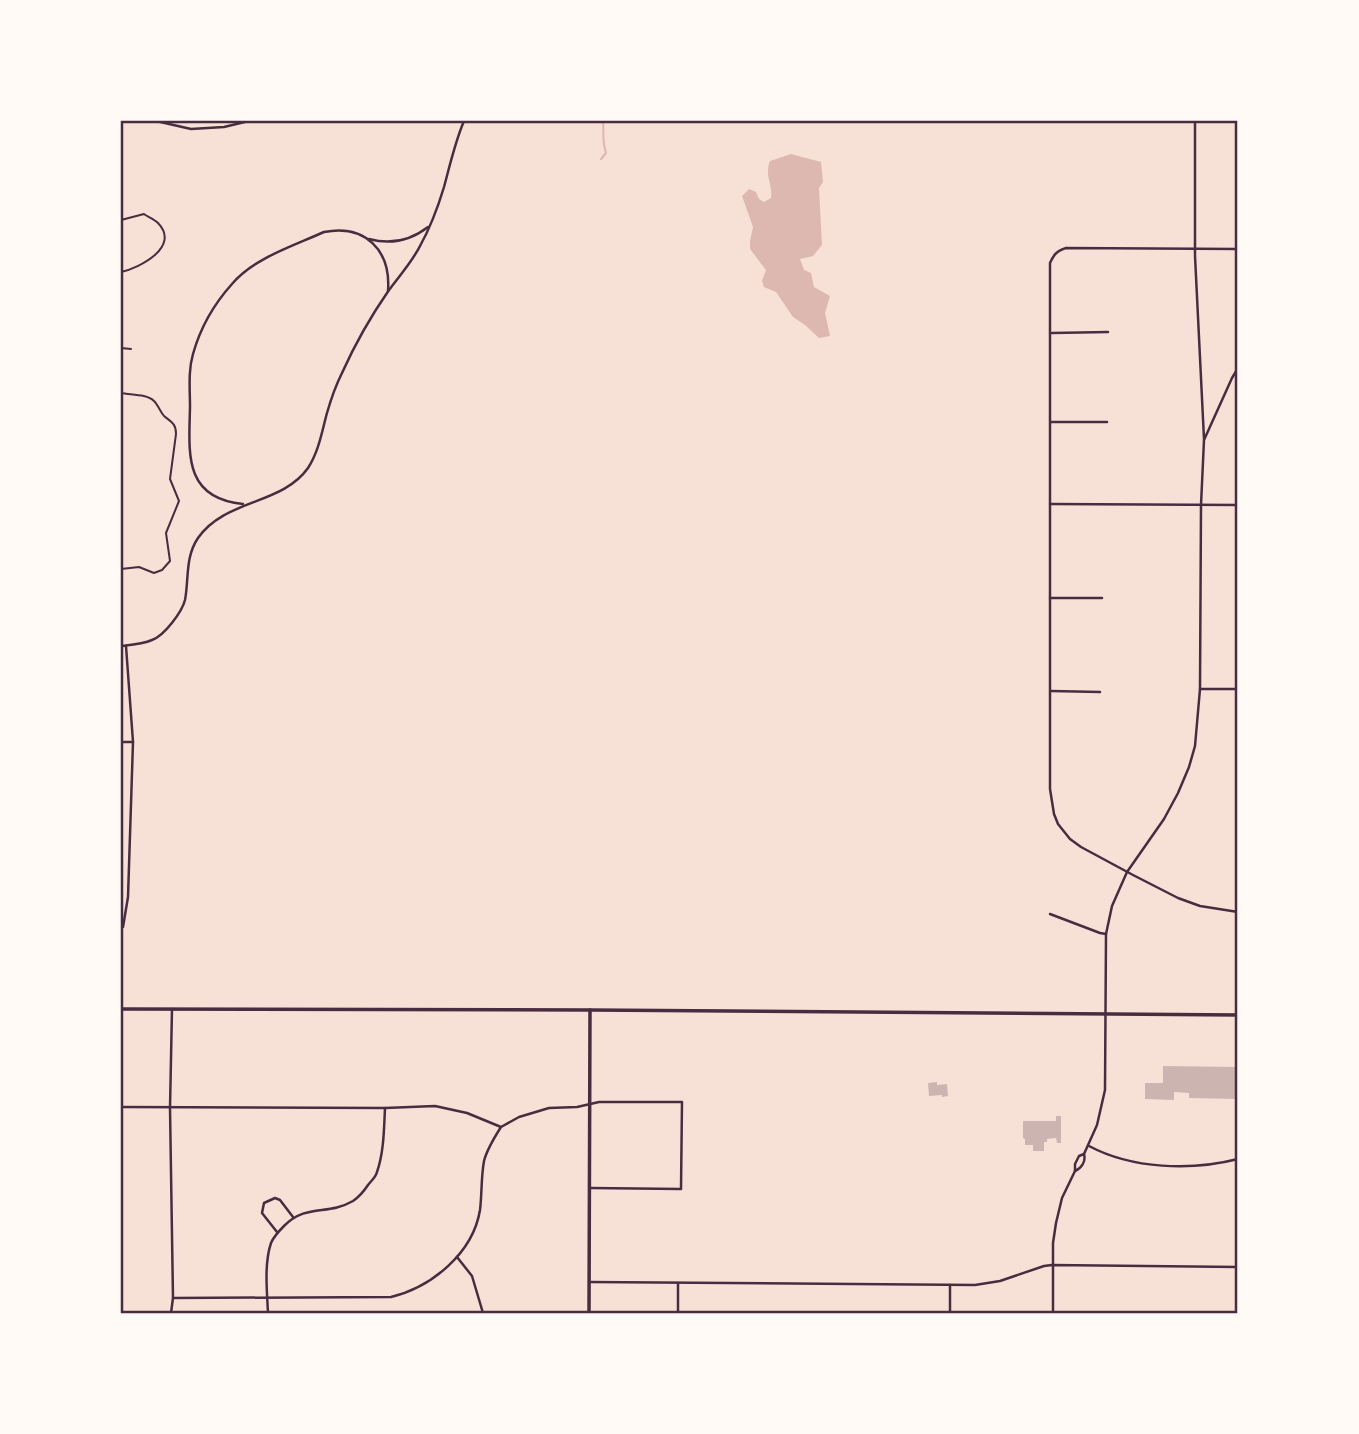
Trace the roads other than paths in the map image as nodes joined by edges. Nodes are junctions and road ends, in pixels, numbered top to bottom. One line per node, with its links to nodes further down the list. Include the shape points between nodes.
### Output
1 (156, 121): 2 (street, via 191,129)
2 (249, 121)
3 (464, 121): 5 (street)
4 (1195, 121): 7 (street)
5 (429, 226): 6 (street, via 397,242); 9 (street, via 419,249)
6 (366, 238): 9 (street, via 384,260); 16 (street, via 344,230 324,232 255,264 234,282 208,317 192,355 190,460 197,480 211,494)
7 (1195, 249): 8 (street); 11 (street, via 1058,251 1051,262); 15 (street)
8 (1238, 249)
9 (388, 292): 16 (street, via 340,376 309,467 277,493)
10 (1108, 332): 11 (street)
11 (1051, 333): 13 (street)
12 (1238, 368): 15 (street)
13 (1050, 422): 14 (street); 17 (street)
14 (1107, 422)
15 (1204, 440): 18 (street)
16 (246, 504): 23 (street, via 207,527 196,540 188,556 184,603 165,631 154,640)
17 (1050, 504): 18 (street); 20 (street)
18 (1201, 505): 19 (street); 24 (street)
19 (1238, 505)
20 (1050, 598): 21 (street); 26 (street)
21 (1102, 598)
22 (121, 646): 23 (street)
23 (126, 646): 29 (street)
24 (1200, 689): 25 (street); 30 (street, via 1189,767 1164,819)
25 (1238, 689)
26 (1050, 691): 27 (street); 30 (street, via 1050,789 1058,824 1081,847)
27 (1100, 691)
28 (121, 742): 29 (street)
29 (133, 742): 33 (street, via 128,897)
30 (1127, 872): 31 (street, via 1178,898); 34 (street)
31 (1238, 912)
32 (1050, 914): 34 (street)
33 (122, 927)
34 (1106, 934): 38 (street)
35 (121, 1009): 36 (street)
36 (172, 1009): 37 (street); 42 (street)
37 (590, 1010): 38 (street); 40 (street)
38 (1105, 1015): 39 (street); 45 (street, via 1105,1090)
39 (1238, 1015)
40 (589, 1104): 44 (street, via 550,1108); 47 (street); 47 (street, via 682,1102 681,1189)
41 (121, 1107): 42 (street)
42 (170, 1108): 43 (street); 57 (street)
43 (386, 1108): 44 (street, via 435,1106); 48 (street, via 377,1174 363,1191 333,1209)
44 (501, 1127): 50 (street, via 484,1160 480,1212 473,1234)
45 (1089, 1146): 46 (street, via 1162,1165); 51 (street, via 1074,1164 1062,1198)
46 (1238, 1159)
47 (590, 1188): 53 (street)
48 (293, 1217): 49 (street); 49 (street, via 280,1200 264,1203 262,1213)
49 (277, 1232): 56 (street, via 268,1260)
50 (457, 1257): 56 (street, via 429,1281 391,1297); 60 (street, via 472,1276)
51 (1052, 1265): 52 (street); 55 (street, via 1000,1281); 64 (street)
52 (1238, 1267)
53 (589, 1282): 54 (street); 61 (street)
54 (678, 1284): 55 (street); 62 (street)
55 (950, 1285): 63 (street)
56 (267, 1297): 57 (street); 59 (street)
57 (173, 1298): 58 (street)
58 (171, 1313)
59 (268, 1313)
60 (483, 1313)
61 (589, 1313)
62 (678, 1313)
63 (950, 1313)
64 (1052, 1313)

